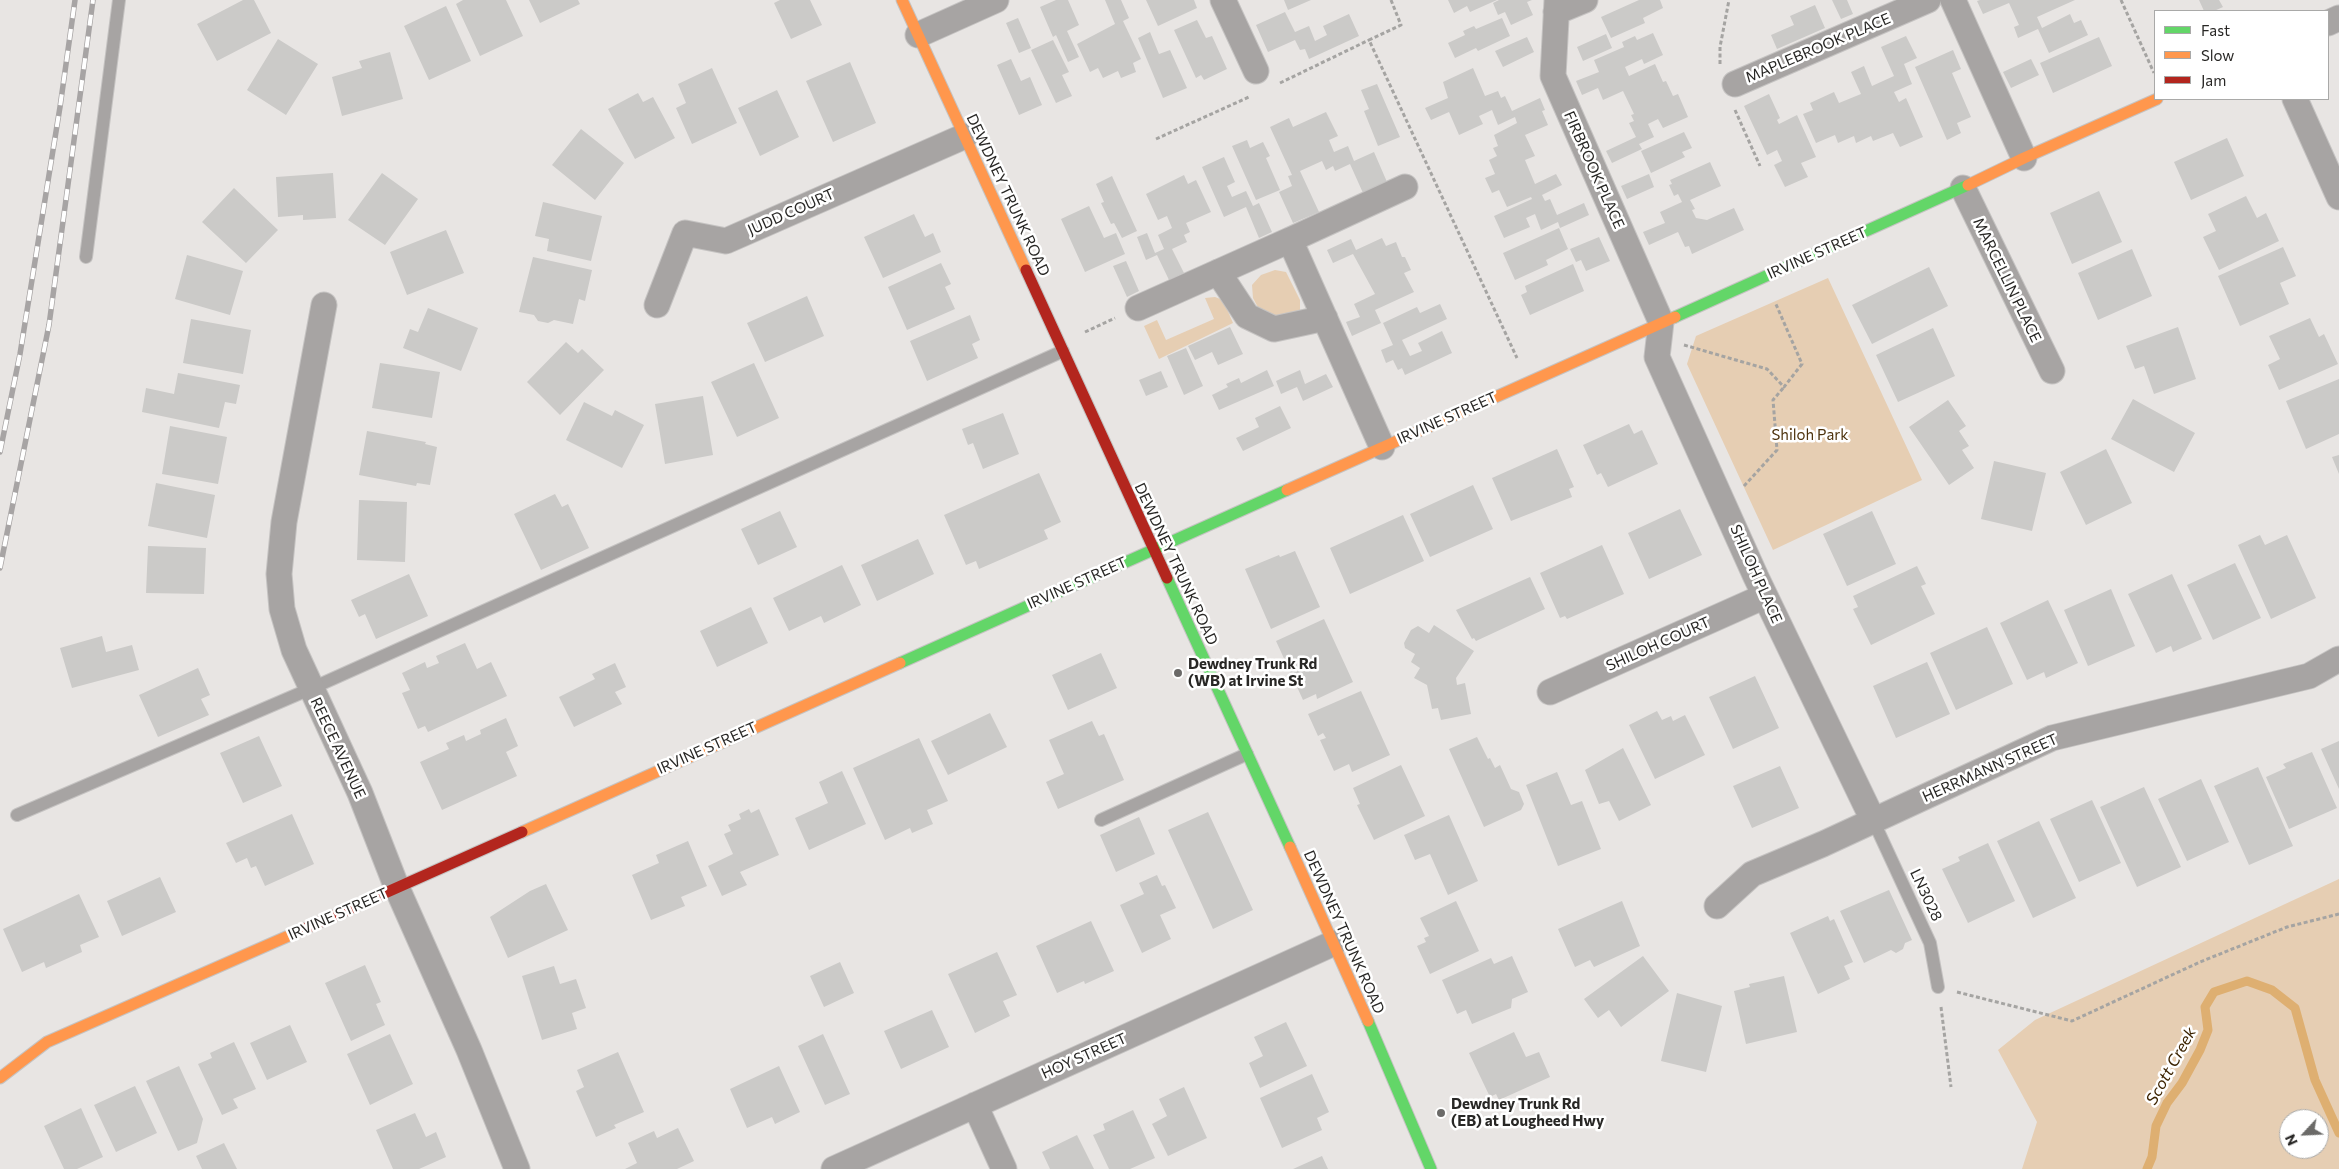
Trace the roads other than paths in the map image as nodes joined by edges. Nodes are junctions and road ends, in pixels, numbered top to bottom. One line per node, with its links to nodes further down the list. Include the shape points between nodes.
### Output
1 (119, 0): 20 (lane)
2 (902, 0): 9 (street, DEWDNEY TRUNK ROAD)
3 (996, 0): 9 (street)
4 (1223, 0): 10 (street)
5 (1585, 0): 8 (street, FIRBROOK PLACE)
6 (1928, 0): 11 (street, MAPLEBROOK PLACE)
7 (1953, 0): 15 (street)
8 (1557, 6): 26 (street, FIRBROOK PLACE, via 1553,76)
9 (918, 35): 14 (street, DEWDNEY TRUNK ROAD)
10 (1256, 71)
11 (1735, 84)
12 (2155, 100): 15 (street, IRVINE STREET)
13 (2295, 100): 18 (street)
14 (965, 136): 23 (street, JUDD COURT, via 726,241 685,234); 27 (street, DEWDNEY TRUNK ROAD)
15 (2024, 158): 17 (street, IRVINE STREET)
16 (1406, 187): 19 (street)
17 (1964, 188): 26 (street, IRVINE STREET); 28 (street, MARCELLIN PLACE)
18 (2339, 197)
19 (1290, 240): 21 (street); 25 (street)
20 (86, 257)
21 (1218, 272): 24 (street); 25 (street, via 1247,316 1274,329)
22 (324, 305): 33 (street, REECE AVENUE, via 284,522 279,574 287,630)
23 (657, 305)
24 (1138, 308)
25 (1325, 318): 29 (street)
26 (1660, 322): 29 (street, IRVINE STREET); 31 (street, SHILOH PLACE, via 1657,357)
27 (1063, 351): 30 (street, DEWDNEY TRUNK ROAD); 33 (lane)
28 (2052, 371)
29 (1382, 447): 30 (street, IRVINE STREET)
30 (1153, 549): 35 (street, DEWDNEY TRUNK ROAD); 39 (street, IRVINE STREET)
31 (1765, 596): 34 (street, SHILOH COURT); 38 (street, SHILOH PLACE)
32 (2339, 659): 38 (street, HERRMANN STREET, via 2309,676 2052,738)
33 (310, 689): 36 (lane); 39 (street, REECE AVENUE, via 360,793)
34 (1550, 692)
35 (1247, 754): 37 (lane); 41 (street, DEWDNEY TRUNK ROAD)
36 (17, 815)
37 (1100, 820)
38 (1873, 820): 40 (street, HERRMANN STREET, via 1752,874); 42 (lane, LN3028, via 1930,943)
39 (397, 888): 43 (street, IRVINE STREET, via 47,1042); 45 (street, REECE AVENUE, via 469,1050)
40 (1717, 906)
41 (1334, 943): 44 (street, HOY STREET); 48 (street, DEWDNEY TRUNK ROAD)
42 (1938, 987)
43 (1, 1076)
44 (975, 1104): 46 (street, HOY STREET); 47 (street)
45 (517, 1169)
46 (834, 1169)
47 (1004, 1169)
48 (1431, 1169)

